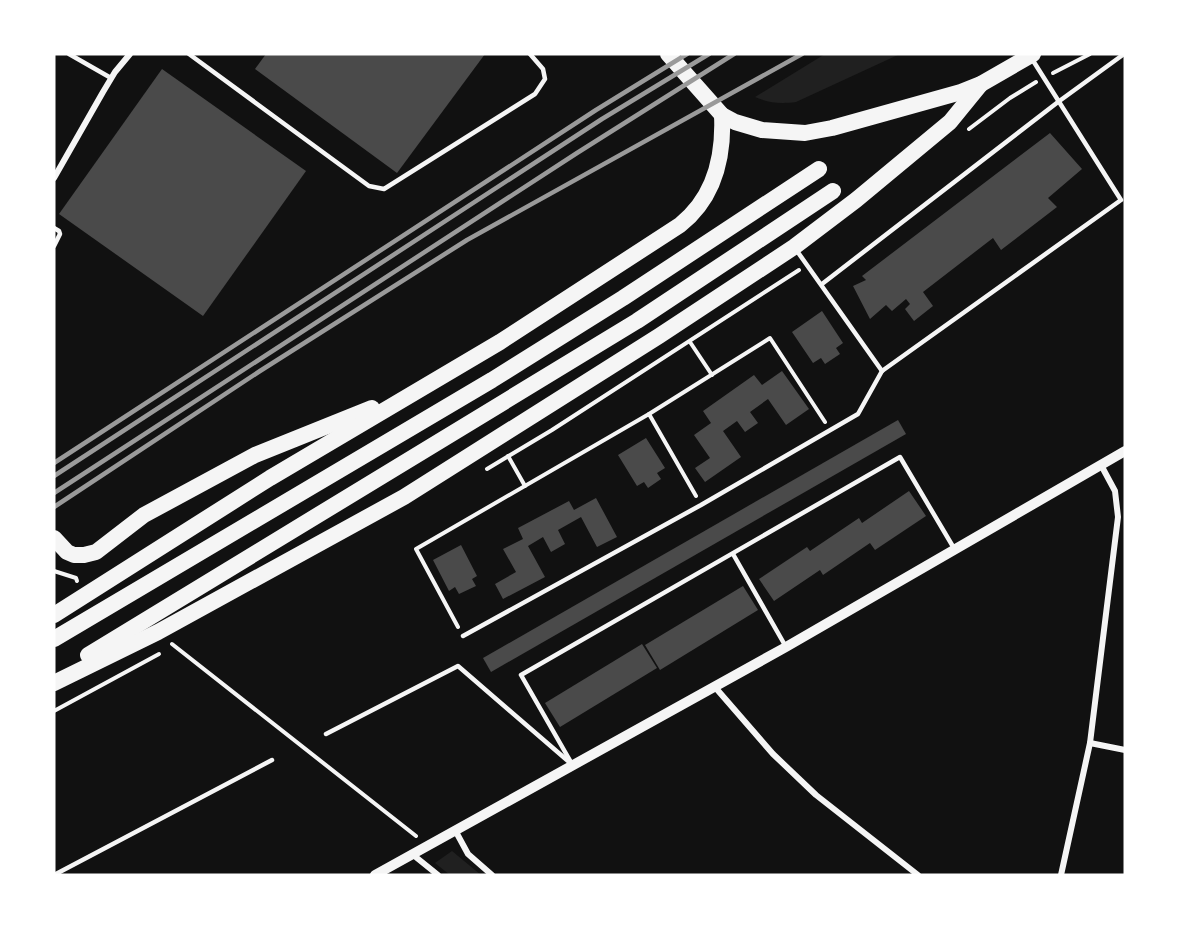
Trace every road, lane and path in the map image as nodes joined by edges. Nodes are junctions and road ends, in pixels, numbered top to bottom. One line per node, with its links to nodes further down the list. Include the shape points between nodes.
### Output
1 (69, 54): 10 (lane)
2 (189, 54): 3 (lane, via 369,186 384,189 535,94 545,79 543,69)
3 (530, 54)
4 (668, 54): 13 (highway)
5 (1090, 54): 9 (path)
6 (1124, 54): 12 (lane)
7 (127, 55): 10 (street)
8 (1031, 55): 9 (lane); 11 (highway)
9 (1044, 77): 12 (lane)
10 (111, 78): 15 (street)
11 (981, 84): 13 (highway, via 890,112 805,132 762,130); 20 (highway, via 939,132)
12 (1058, 102): 17 (lane); 21 (lane)
13 (722, 115): 25 (highway, via 723,141 717,173 702,201 685,220 561,303)
14 (819, 169): 40 (highway, via 492,380)
15 (54, 178)
16 (833, 191): 43 (highway, via 576,358)
17 (1123, 199): 23 (lane)
18 (54, 228): 19 (lane, via 60,234)
19 (54, 246)
20 (794, 247): 21 (lane); 44 (highway, via 420,488 158,632)
21 (822, 284): 23 (lane)
22 (690, 342): 24 (path)
23 (882, 371): 27 (lane, via 858,414)
24 (712, 375): 26 (path); 27 (path, via 770,339)
25 (421, 388): 33 (highway, via 255,455 144,515 96,552 74,555); 38 (highway)
26 (649, 414): 31 (path); 32 (path)
27 (830, 430): 32 (lane)
28 (1125, 451): 30 (street)
29 (508, 456): 31 (path)
30 (1101, 465): 34 (street); 47 (street, via 1115,490 1118,517)
31 (525, 486): 39 (path, via 416,549)
32 (701, 505): 39 (lane)
33 (54, 538)
34 (955, 550): 35 (lane, via 900,457); 42 (street)
35 (733, 554): 42 (lane); 50 (lane, via 521,675)
36 (54, 571): 37 (path)
37 (76, 578)
38 (54, 615)
39 (463, 636)
40 (54, 639)
41 (174, 645): 52 (path)
42 (786, 647): 45 (street)
43 (54, 676)
44 (54, 683)
45 (714, 686): 50 (street); 58 (street, via 772,754 816,795)
46 (326, 734): 50 (lane, via 458,666)
47 (1090, 744): 48 (street); 59 (street)
48 (1125, 750)
49 (272, 760): 54 (lane)
50 (573, 764): 51 (street)
51 (455, 830): 52 (street); 57 (street, via 468,854)
52 (427, 845): 53 (street)
53 (412, 854): 55 (street); 56 (street)
54 (54, 875)
55 (375, 875)
56 (438, 875)
57 (492, 875)
58 (918, 875)
59 (1061, 875)

